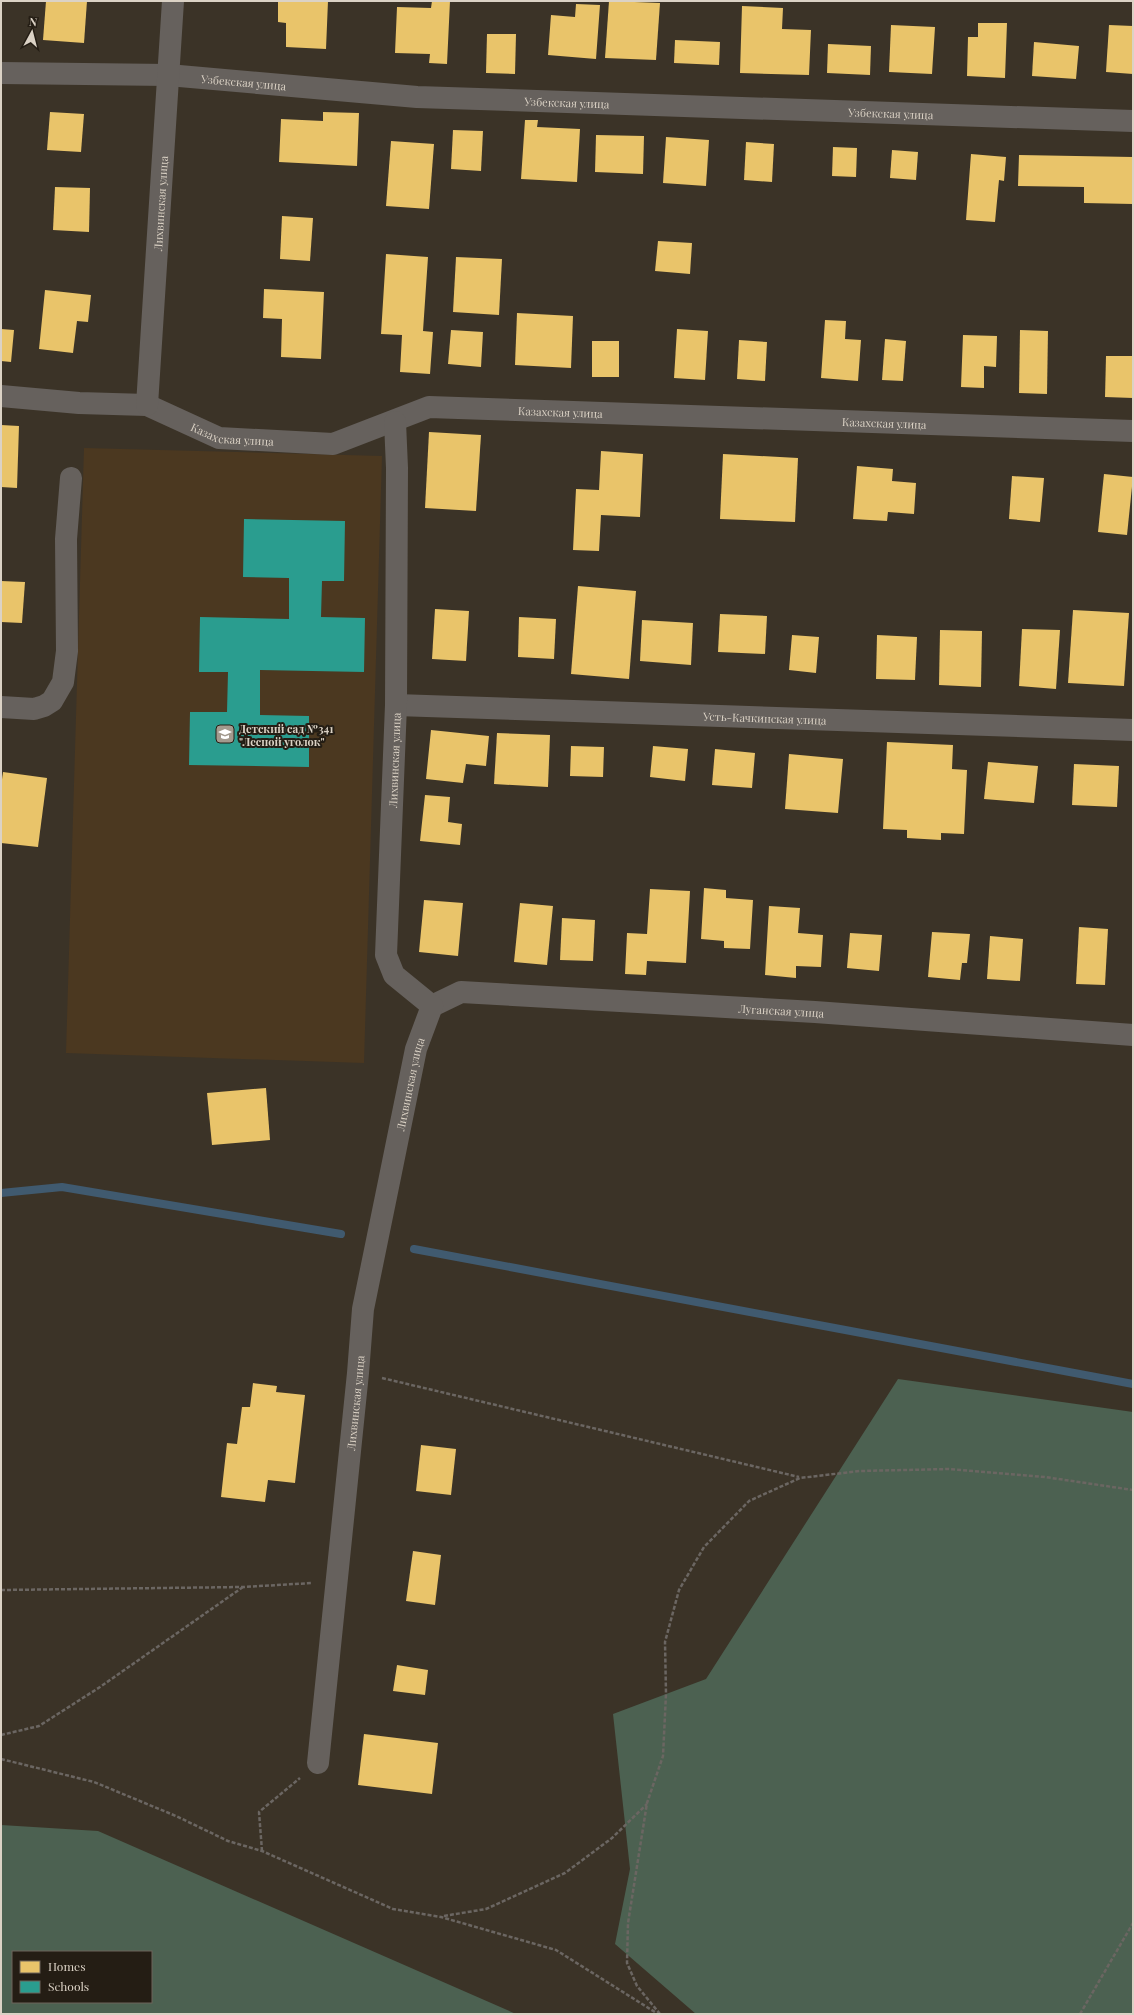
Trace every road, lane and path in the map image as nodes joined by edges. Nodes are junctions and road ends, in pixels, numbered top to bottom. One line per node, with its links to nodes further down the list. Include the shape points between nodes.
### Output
1 (173, 1): 3 (street, Лихвинская улица)
2 (1, 73): 3 (street, Узбекская улица)
3 (168, 75): 4 (street, Узбекская улица, via 417,97); 6 (street, Лихвинская улица)
4 (1133, 121)
5 (1, 396): 6 (street, Казахская улица)
6 (147, 406): 7 (street, Казахская улица, via 219,438 333,444)
7 (395, 422): 8 (street, Казахская улица, via 429,408); 10 (street, Лихвинская улица)
8 (1133, 431)
9 (71, 478): 11 (street, via 65,552 66,670 58,693 44,706 34,709)
10 (396, 705): 12 (street, Усть-Качкинская улица); 13 (street, Лихвинская улица, via 386,955 394,975)
11 (1, 707)
12 (1133, 730)
13 (432, 1006): 14 (street, Луганская улица, via 461,992 815,1012); 15 (street, Лихвинская улица, via 416,1049 388,1184 364,1309)
14 (1133, 1035)
15 (358, 1373): 16 (path); 18 (street, Лихвинская улица)
16 (800, 1478): 17 (path, via 860,1471 949,1469 1045,1477); 24 (path, via 750,1501 704,1547 679,1590 665,1642 663,1756)
17 (1133, 1490)
18 (337, 1581): 19 (path); 23 (street, Лихвинская улица)
19 (243, 1587): 20 (path); 21 (path, via 100,1687 39,1726)
20 (1, 1590)
21 (1, 1735)
22 (1, 1759): 25 (path, via 94,1782 228,1841)
23 (318, 1763): 25 (path, via 259,1812)
24 (647, 1803): 26 (path, via 612,1838 565,1873 486,1909); 28 (path, via 628,1923 627,1963 637,1986)
25 (262, 1852): 26 (path, via 394,1909)
26 (441, 1917): 28 (path, via 556,1950)
27 (1133, 1923): 29 (path)
28 (659, 2014)
29 (1080, 2014)

